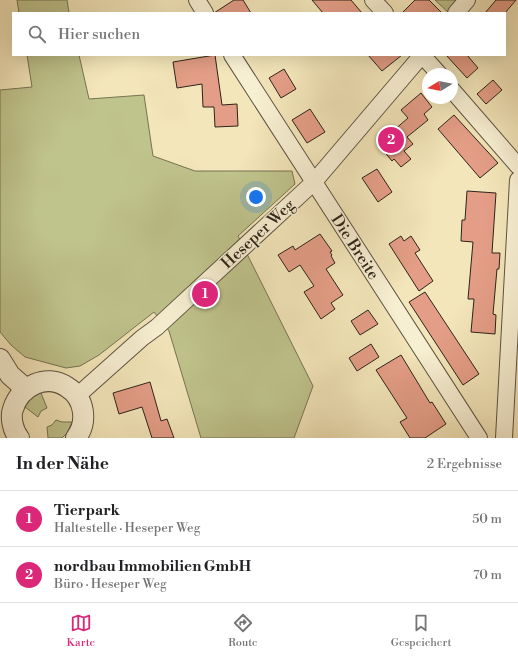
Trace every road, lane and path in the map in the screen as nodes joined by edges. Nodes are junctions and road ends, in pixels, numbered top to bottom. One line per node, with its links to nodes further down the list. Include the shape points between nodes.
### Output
1 (197, 0): 4 (street)
2 (373, 0): 5 (street)
3 (466, 0): 6 (street)
4 (204, 12)
5 (384, 12)
6 (457, 12)
7 (233, 56): 14 (street, Die Breite)
8 (421, 56): 14 (street, Heseper Weg)
9 (423, 56): 10 (street)
10 (434, 68)
11 (458, 97): 12 (street)
12 (518, 166)
13 (518, 180): 21 (street)
14 (313, 183): 17 (street, Heseper Weg, via 157,327); 20 (street, Die Breite)
15 (0, 359): 16 (street, via 10,375)
16 (26, 389): 17 (street, via 37,383 53,381 67,386); 18 (street, via 16,401 12,412 12,421)
17 (77, 396): 19 (street, via 84,417 81,432)
18 (19, 438)
19 (76, 438)
20 (479, 438)
21 (504, 438)

